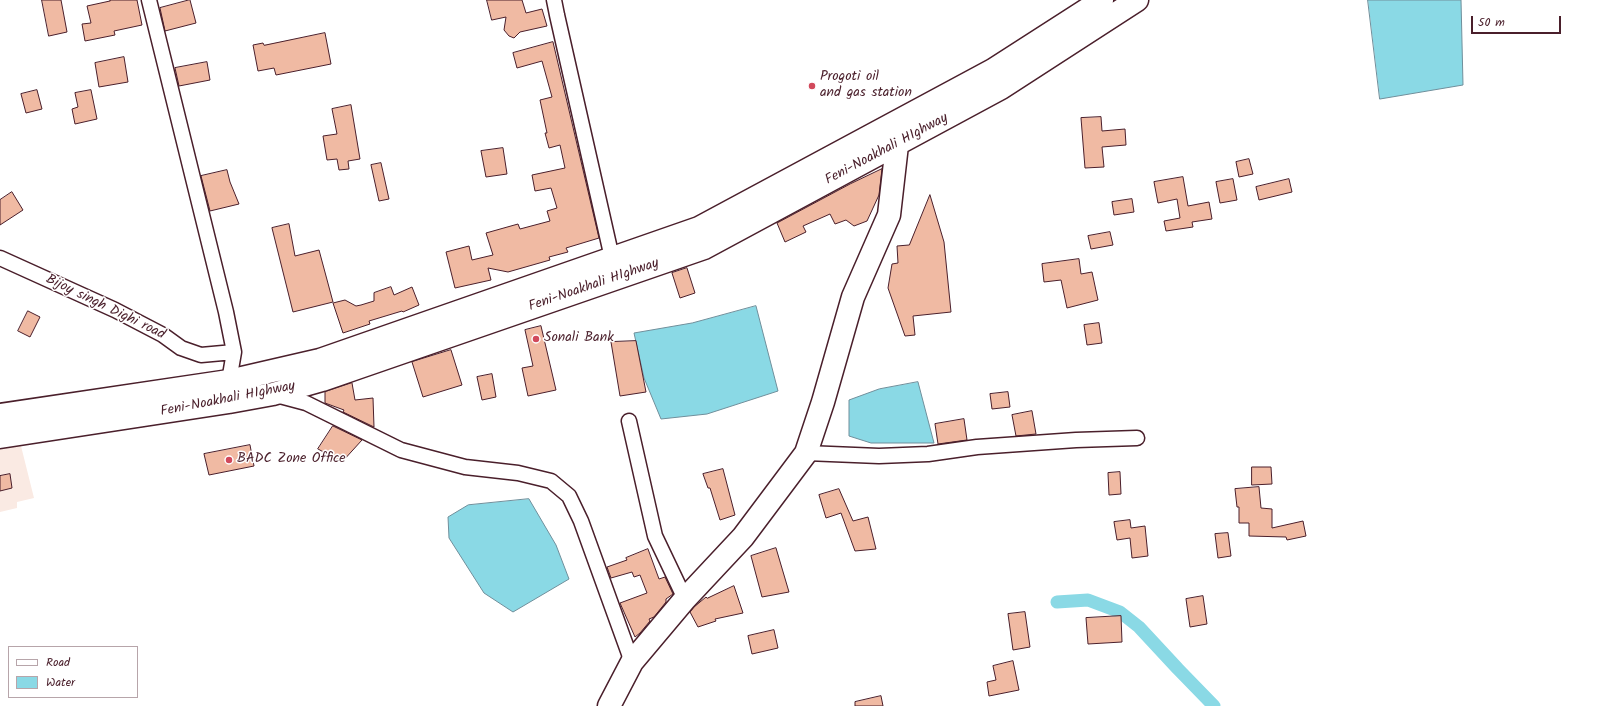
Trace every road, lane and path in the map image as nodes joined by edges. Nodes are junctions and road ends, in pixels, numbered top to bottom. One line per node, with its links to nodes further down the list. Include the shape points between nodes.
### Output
1 (149, 0): 9 (street)
2 (554, 0): 8 (street)
3 (1102, 0): 5 (highway, Feni-Noakhali HIghway, via 994,70)
4 (1137, 0): 6 (highway, Feni-Noakhali HIghway, via 1001,88)
5 (905, 117): 6 (highway); 8 (highway, Feni-Noakhali HIghway, via 699,228)
6 (897, 145): 11 (highway, Feni-Noakhali HIghway, via 704,248 322,380); 16 (highway, via 889,215 853,297)
7 (0, 258): 9 (street, Bijoy singh Dighi road, via 115,310 181,348 201,355)
8 (612, 258): 10 (highway, Feni-Noakhali HIghway, via 320,360)
9 (234, 352): 10 (street)
10 (229, 381): 11 (street); 12 (highway, Feni-Noakhali HIghway)
11 (273, 394): 14 (highway, Feni-Noakhali HIghway); 18 (street, via 306,403 401,450 465,467 518,473 551,481 569,496 581,521)
12 (0, 415)
13 (629, 421): 17 (street, via 655,536)
14 (0, 437)
15 (1137, 438): 16 (street, via 985,446 928,454 878,456)
16 (806, 452): 17 (highway, via 743,537)
17 (685, 599): 18 (highway)
18 (632, 662): 19 (highway)
19 (609, 706)

